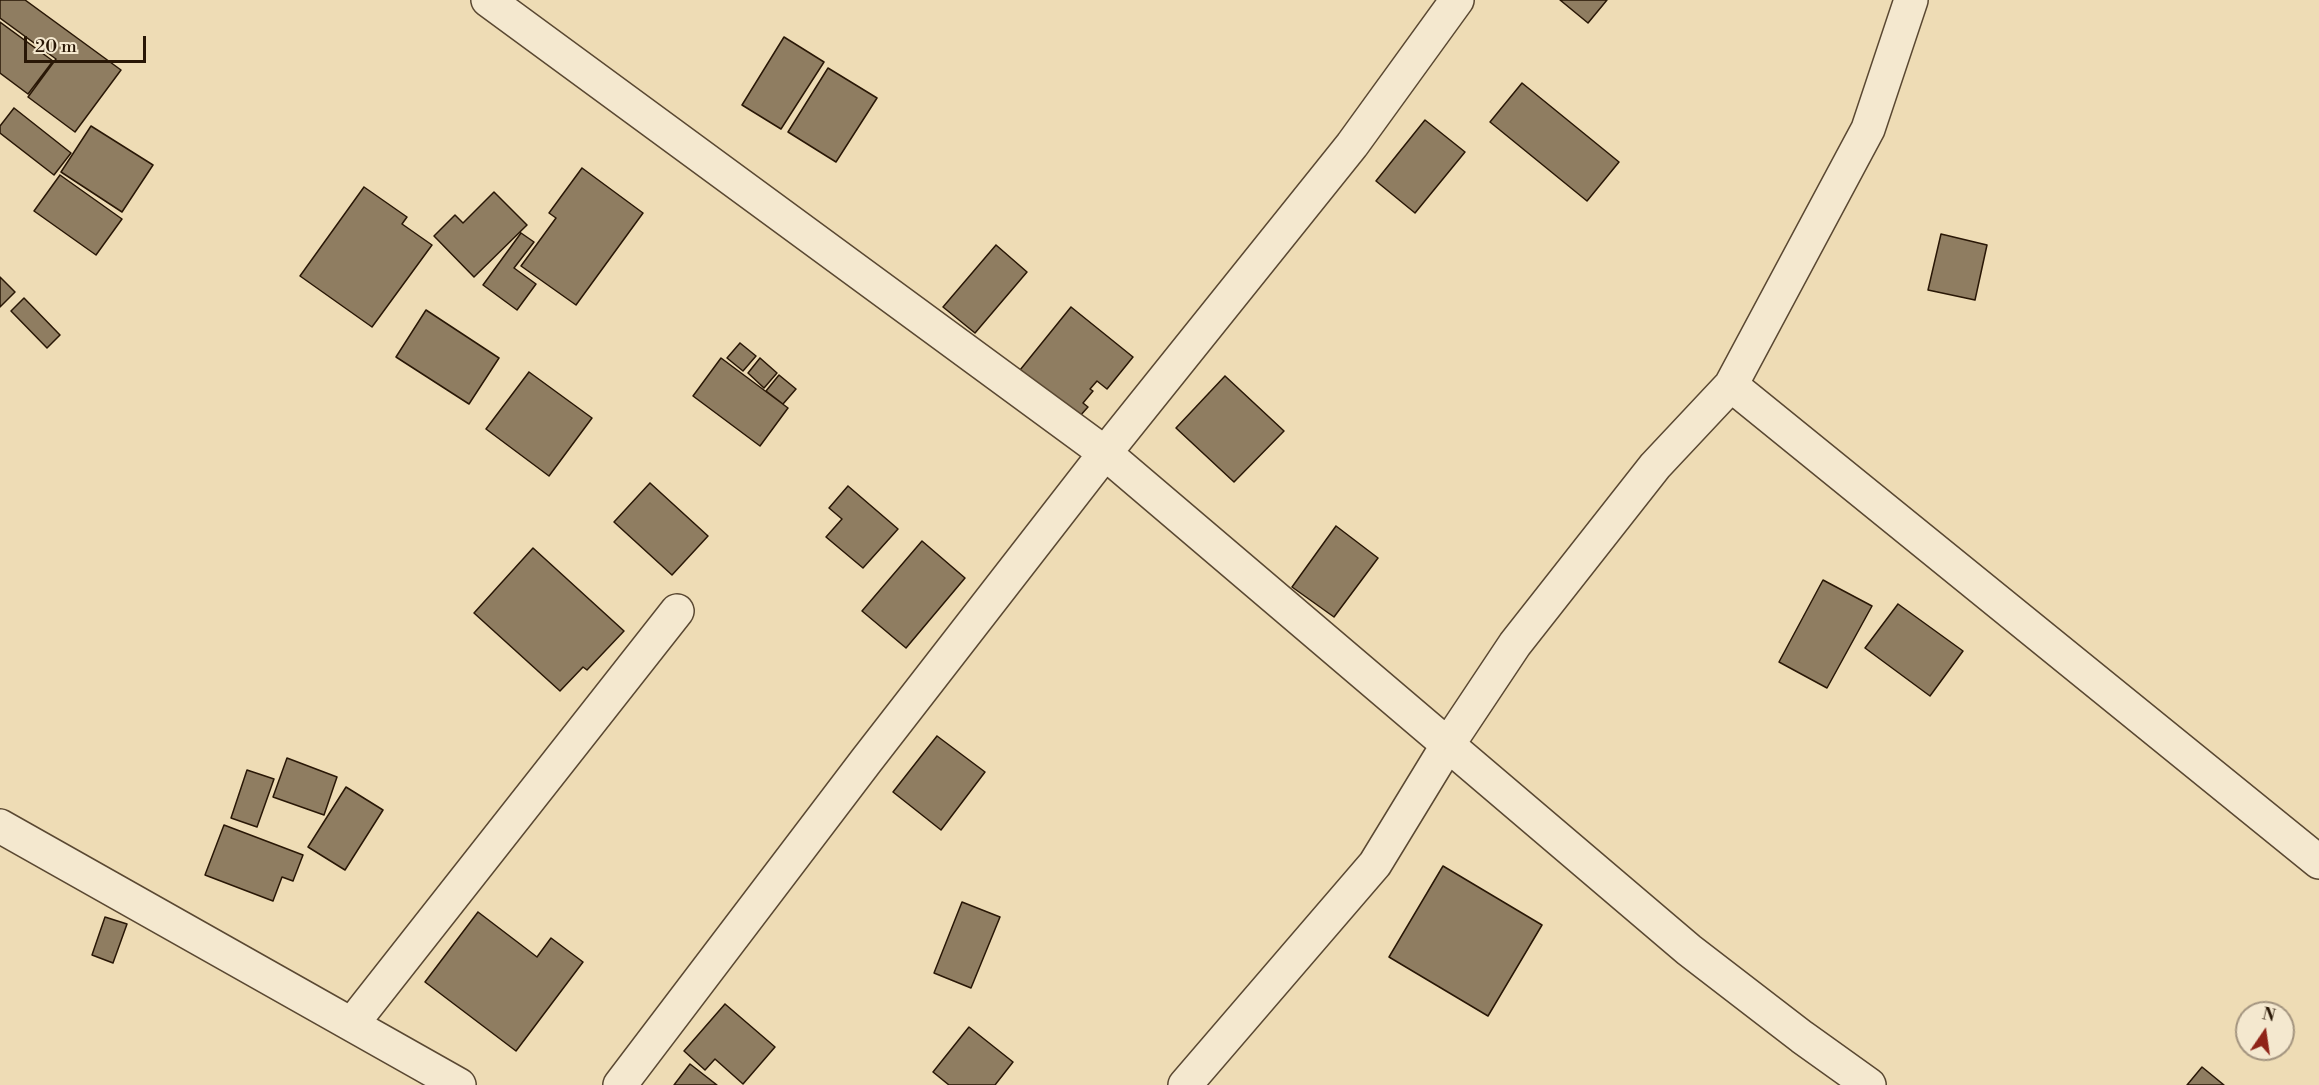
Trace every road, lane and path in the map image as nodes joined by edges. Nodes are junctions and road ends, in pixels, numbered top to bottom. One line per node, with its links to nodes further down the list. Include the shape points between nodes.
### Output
1 (488, 0): 5 (street)
2 (1457, 0): 5 (street, via 1352,145)
3 (1911, 0): 4 (street, via 1868,129)
4 (1731, 385): 7 (street, via 1655,466 1530,625); 9 (street)
5 (1105, 453): 7 (street); 12 (street)
6 (677, 611): 10 (street)
7 (1447, 746): 13 (street, via 1375,864); 14 (street, via 1689,950)
8 (0, 826): 10 (street)
9 (2319, 862)
10 (352, 1024): 11 (street)
11 (459, 1085)
12 (620, 1085)
13 (1185, 1085)
14 (1869, 1085)

